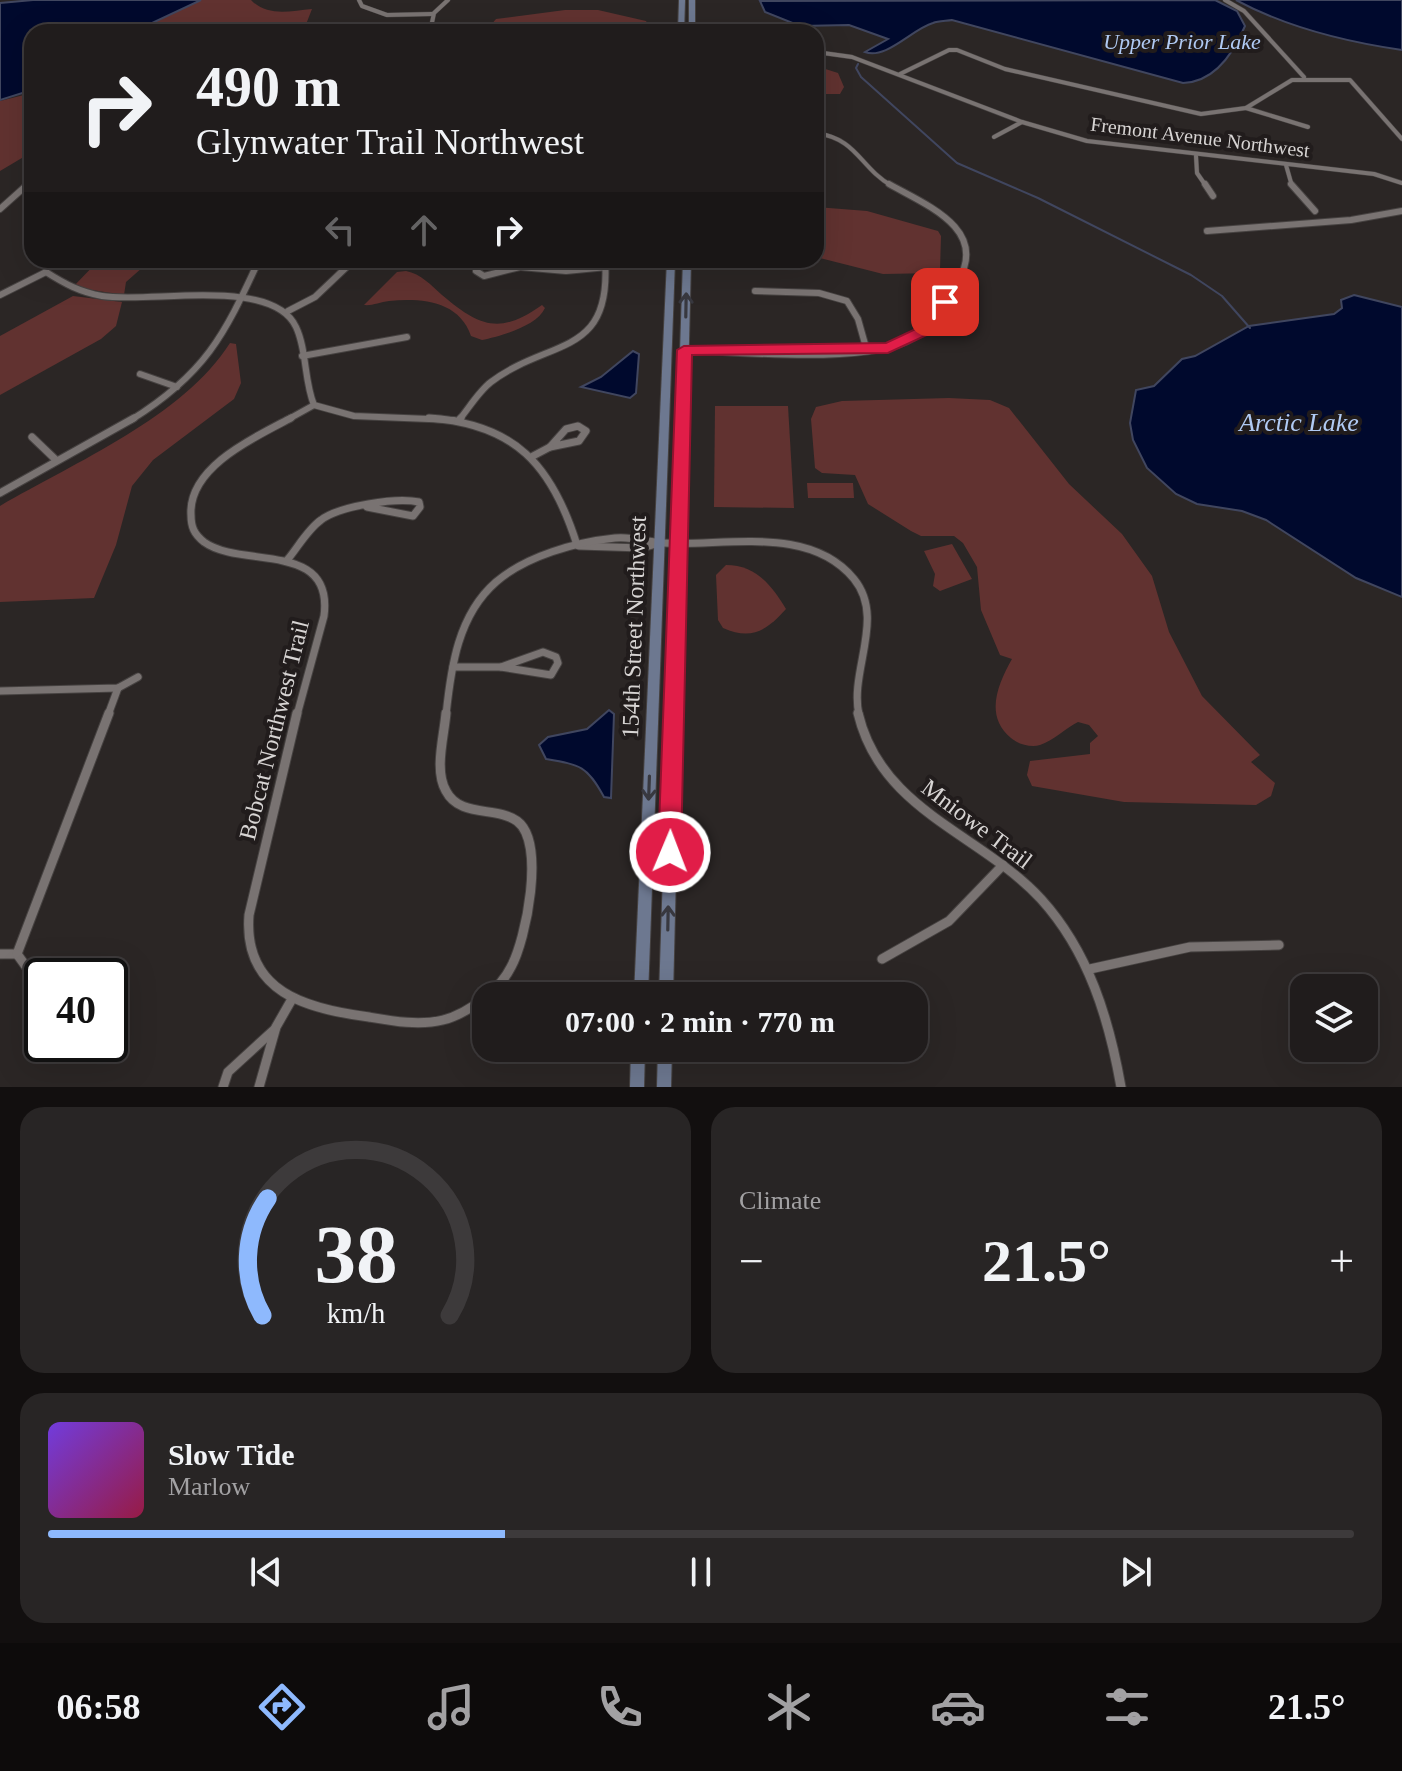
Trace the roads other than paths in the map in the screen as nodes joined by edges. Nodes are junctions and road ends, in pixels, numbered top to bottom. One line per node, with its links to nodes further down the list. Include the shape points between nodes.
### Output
1 (359, 0): 6 (street, via 387,15)
2 (448, 0): 6 (street)
3 (682, 0): 8 (street)
4 (692, 0): 9 (street)
5 (1225, 0): 12 (street, via 1244,11)
6 (432, 14): 7 (street)
7 (431, 24)
8 (682, 24)
9 (692, 24)
10 (824, 53): 11 (street, Fremont Avenue Northwest)
11 (900, 74): 13 (street, via 957,50 1005,69 1178,111 1201,114); 14 (street, Fremont Avenue Northwest)
12 (1304, 77): 13 (street); 18 (street, via 1350,80)
13 (1246, 108): 15 (street)
14 (1022, 122): 17 (street); 19 (street, Fremont Avenue Northwest, via 1087,141)
15 (1308, 127)
16 (824, 135): 45 (street, via 845,140 868,169 948,217 966,249 961,282 923,331 897,346)
17 (994, 137)
18 (1402, 139)
19 (1196, 156): 20 (street, Fremont Avenue Northwest); 23 (street, via 1197,173)
20 (1286, 165): 21 (street, Fremont Avenue Northwest, via 1374,174); 25 (street, via 1292,186)
21 (1402, 183)
22 (24, 187): 24 (street)
23 (1213, 196)
24 (0, 209)
25 (1315, 211)
26 (1402, 211): 27 (street)
27 (1207, 231)
28 (47, 268): 38 (street)
29 (255, 268): 41 (street)
30 (346, 268): 42 (street, via 315,297)
31 (478, 268): 32 (street, via 484,276)
32 (516, 268)
33 (532, 268): 34 (street)
34 (581, 268)
35 (606, 268): 50 (street, via 607,290 585,335 490,382)
36 (671, 268): 57 (street, 154th Street Northwest)
37 (687, 268): 44 (street, 154th Street Northwest, one-way to 37)
38 (46, 272): 40 (street); 41 (street, via 65,289 105,297)
39 (755, 291): 45 (street, via 819,293 847,301)
40 (0, 295)
41 (241, 297): 42 (street, via 270,301); 48 (street, via 219,342)
42 (288, 311): 46 (street)
43 (407, 337): 46 (street)
44 (684, 350): 45 (street); 58 (street, 154th Street Northwest)
45 (867, 351)
46 (302, 356): 49 (street)
47 (140, 374): 48 (street)
48 (177, 387): 54 (street)
49 (314, 405): 50 (street, via 350,417); 60 (street, Bobcat Northwest Trail, via 216,466 196,487 189,508 195,530 214,547)
50 (458, 421): 53 (street, via 496,433)
51 (32, 437): 54 (street)
52 (550, 447): 52 (street, via 579,441 586,431 578,426 566,429); 53 (street)
53 (533, 456): 59 (street, via 552,480)
54 (56, 460): 55 (street)
55 (0, 493)
56 (367, 507): 56 (street, via 405,517 420,507 405,499); 60 (street, via 319,521)
57 (660, 543): 58 (street, Bobcat Northwest Trail); 59 (street, Bobcat Northwest Trail, via 642,548); 74 (street, 154th Street Northwest, one-way to 74)
58 (677, 543): 66 (street, Mniowe Trail, via 804,548 850,576 862,592 869,620 856,695 878,762 921,811); 75 (street, 154th Street Northwest, one-way to 58)
59 (577, 545): 61 (street, Bobcat Northwest Trail, via 534,558 489,588 463,622)
60 (288, 559): 76 (street, Bobcat Northwest Trail, via 312,572 325,603 248,925 258,967)
61 (453, 667): 62 (street); 73 (street, Bobcat Northwest Trail, via 440,777 443,792 464,809 511,817 532,839 520,949)
62 (501, 667): 62 (street, via 543,677 558,663 543,652)
63 (138, 677): 64 (street)
64 (118, 688): 65 (street); 69 (street)
65 (0, 691)
66 (1003, 865): 70 (street, via 957,918); 72 (street, Mniowe Trail, via 1055,915)
67 (1279, 945): 72 (street, via 1190,947)
68 (0, 954): 69 (street)
69 (17, 954): 71 (street)
70 (882, 959)
71 (24, 964)
72 (1090, 969): 85 (street, Mniowe Trail, via 1103,1001)
73 (500, 982)
74 (642, 982)
75 (666, 982)
76 (292, 999): 77 (street, Bobcat Northwest Trail, via 408,1024 455,1016); 78 (street)
77 (472, 1006)
78 (276, 1027): 81 (street, via 228,1072); 82 (street)
79 (638, 1062): 83 (street)
80 (665, 1062): 84 (street)
81 (223, 1087)
82 (259, 1087)
83 (637, 1087)
84 (664, 1087)
85 (1121, 1087)

